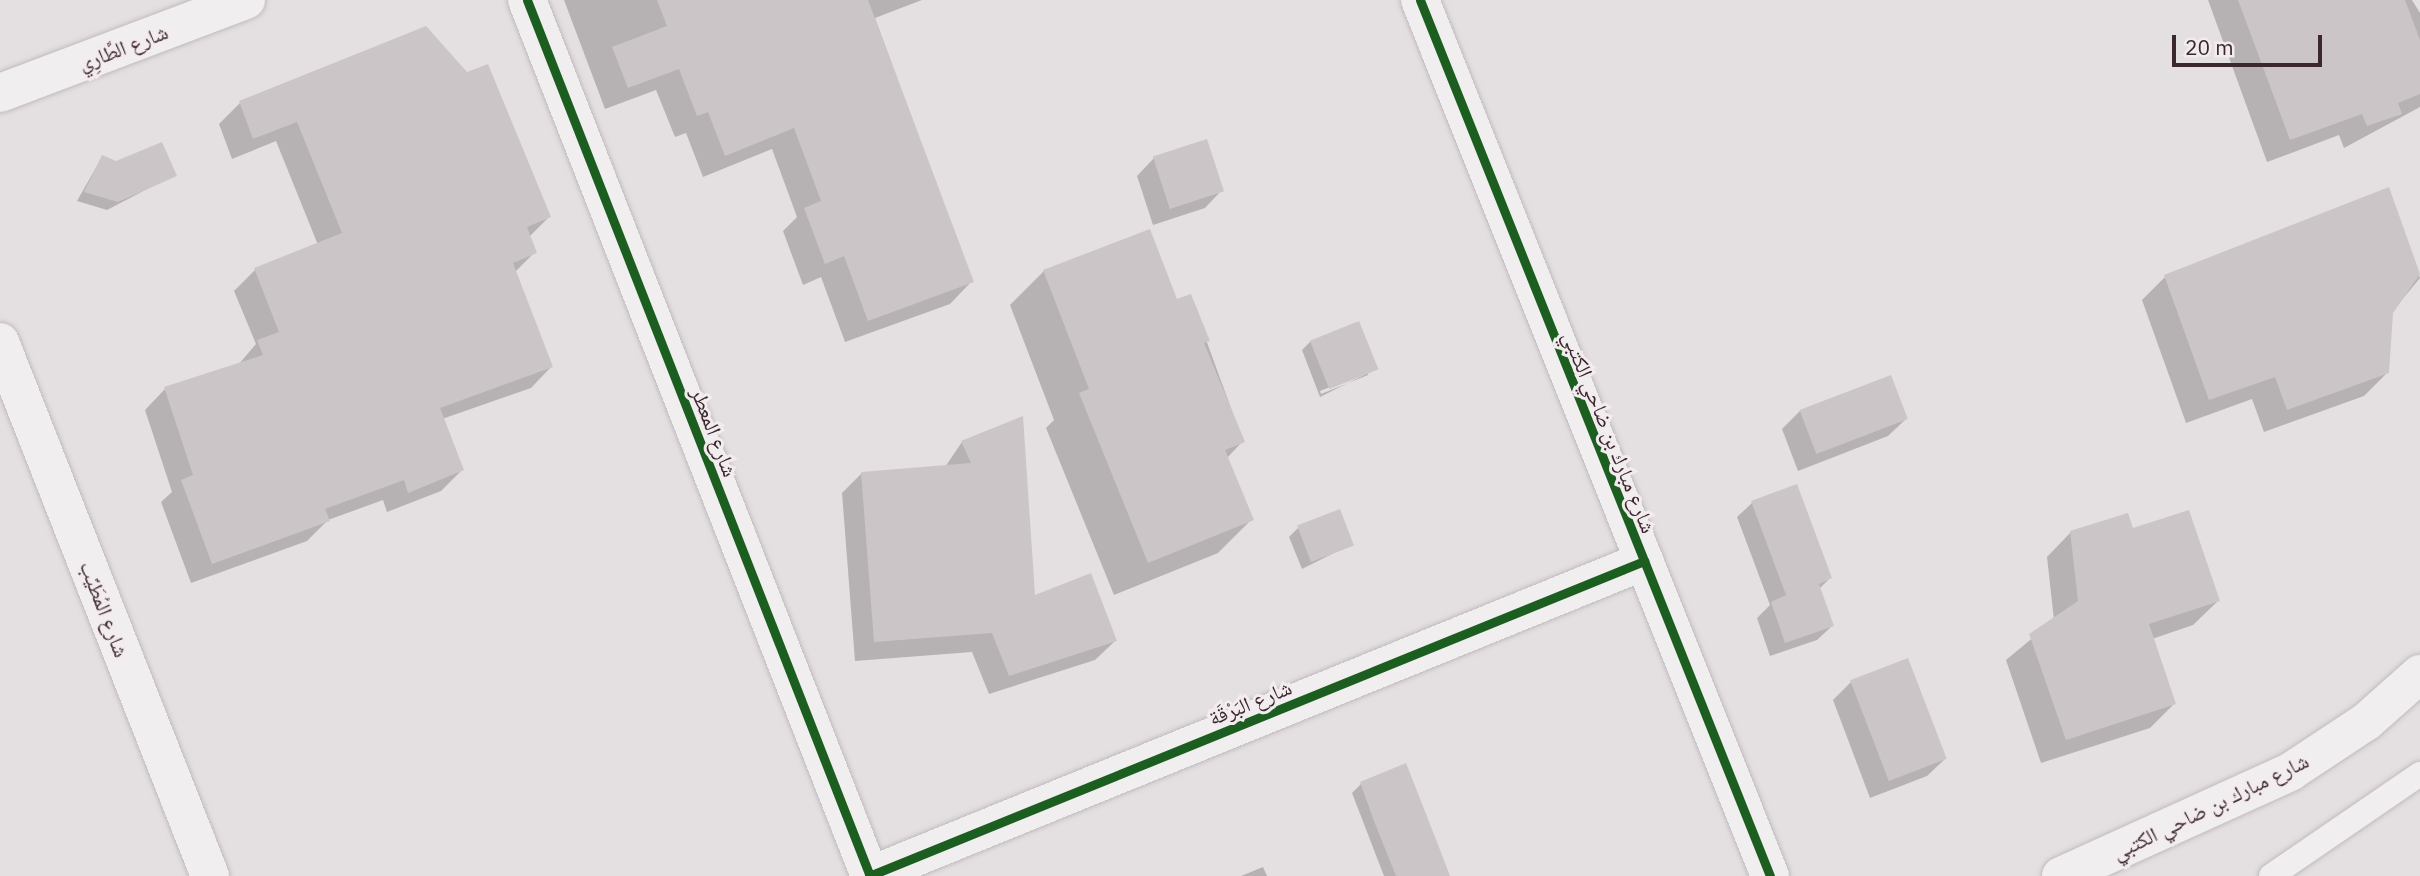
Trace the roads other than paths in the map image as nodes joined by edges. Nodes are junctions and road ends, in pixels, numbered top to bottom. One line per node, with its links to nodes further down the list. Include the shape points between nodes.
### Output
1 (246, 0): 4 (street, شارع الطَّارِي)
2 (527, 0): 10 (street, شارع المعطر)
3 (1420, 0): 6 (street, شارع مبارك بن ضاحي الكتبي)
4 (0, 93)
5 (0, 342): 9 (street, شارع المُطَيَّب)
6 (1644, 561): 10 (street, شارع البَرْقَة); 11 (street, شارع مبارك بن ضاحي الكتبي)
7 (2420, 674): 12 (street, شارع مبارك بن ضاحي الكتبي, via 2367,721 2290,772)
8 (2420, 774): 13 (lane)
9 (210, 876)
10 (869, 876)
11 (1770, 876)
12 (2061, 876)
13 (2271, 876)

